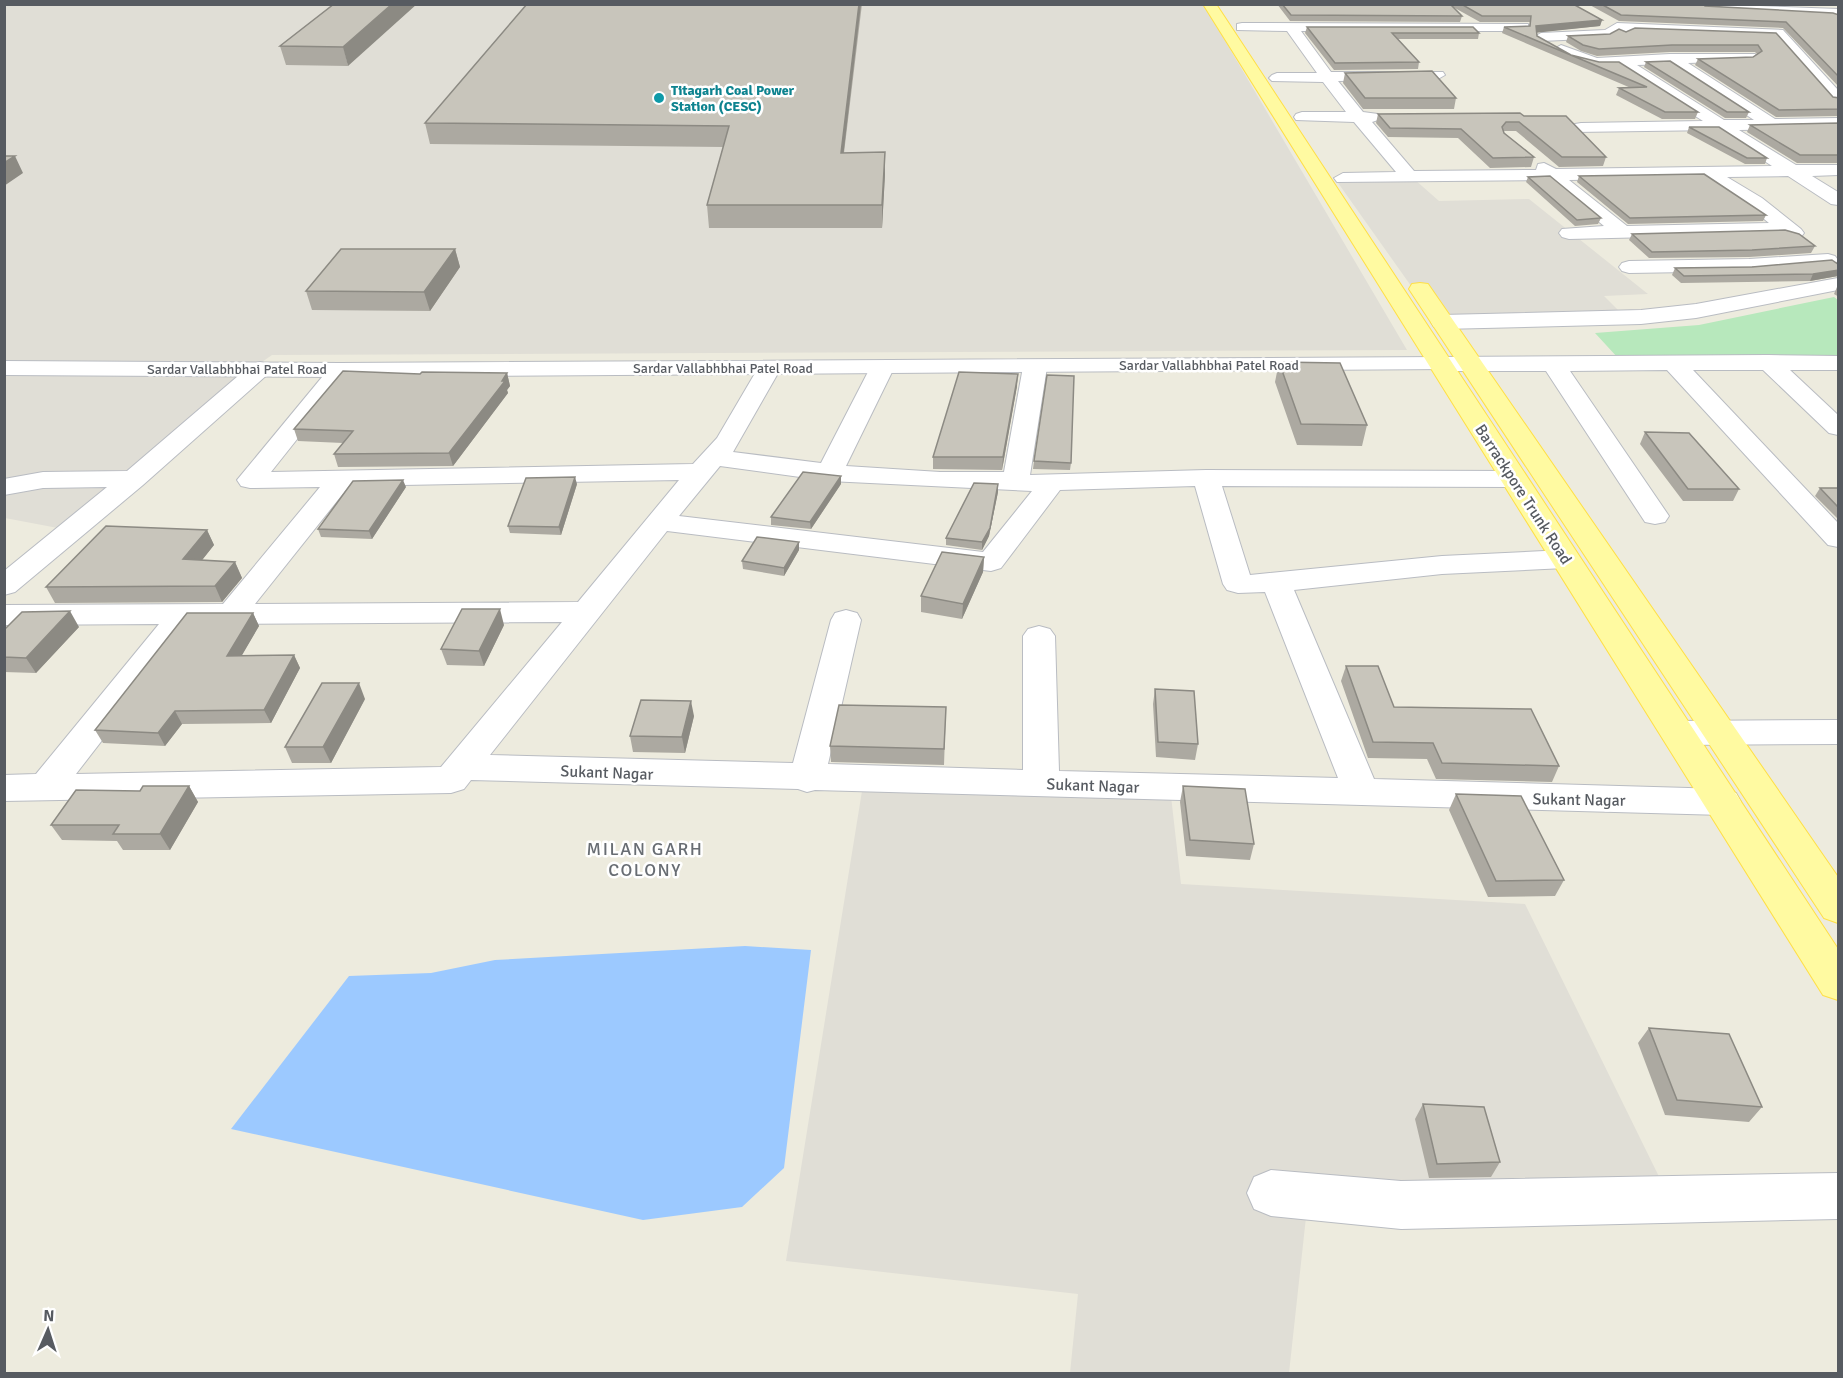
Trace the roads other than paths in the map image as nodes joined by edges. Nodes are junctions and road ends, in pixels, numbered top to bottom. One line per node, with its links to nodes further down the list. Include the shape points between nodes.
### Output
1 (1209, 4): 50 (main road, Barrackpore Trunk Road)
2 (1227, 4): 7 (main road, Barrackpore Trunk Road)
3 (1497, 10): 11 (street)
4 (1428, 12): 10 (street)
5 (1836, 14): 13 (street, via 1684,10)
6 (1600, 19): 12 (street)
7 (1242, 27): 8 (street); 25 (main road, Barrackpore Trunk Road)
8 (1291, 27): 9 (street); 18 (street)
9 (1386, 27): 10 (street); 19 (street)
10 (1440, 27): 11 (street)
11 (1523, 27): 16 (street)
12 (1617, 27): 13 (street); 16 (street, via 1608,34); 21 (street)
13 (1696, 28): 14 (street)
14 (1778, 33): 15 (street); 26 (street)
15 (1798, 34)
16 (1541, 37): 22 (street, via 1575,56 1597,62)
17 (1284, 44): 18 (street)
18 (1310, 44): 24 (street)
19 (1399, 44)
20 (1750, 57): 21 (street)
21 (1673, 59): 22 (street); 31 (street)
22 (1620, 61): 30 (street)
23 (1438, 75): 24 (street)
24 (1326, 77): 25 (street); 29 (street)
25 (1277, 78): 28 (main road, Barrackpore Trunk Road)
26 (1839, 99)
27 (1383, 116): 29 (street)
28 (1302, 117): 29 (street); 40 (main road, Barrackpore Trunk Road)
29 (1358, 117): 39 (street)
30 (1718, 123): 31 (street); 33 (street); 35 (street)
31 (1770, 123): 32 (street)
32 (1839, 123)
33 (1581, 128)
34 (1535, 160): 38 (street)
35 (1790, 170): 36 (street); 37 (street); 41 (street)
36 (1839, 170)
37 (1704, 171): 38 (street); 42 (street, via 1755,202)
38 (1552, 175): 39 (street); 43 (street)
39 (1409, 177): 40 (street)
40 (1343, 178): 48 (main road, Barrackpore Trunk Road)
41 (1839, 200)
42 (1787, 228): 43 (street); 45 (street)
43 (1620, 230): 44 (street)
44 (1569, 233)
45 (1834, 263): 46 (street)
46 (1629, 267)
47 (1839, 284): 48 (street, via 1641,317)
48 (1442, 322): 51 (main road, Barrackpore Trunk Road)
49 (1768, 362): 53 (street, Sardar Vallabhbhai Patel Road); 54 (street, Sardar Vallabhbhai Patel Road); 61 (street)
50 (1441, 363): 51 (street, Sardar Vallabhbhai Patel Road); 55 (street, Sardar Vallabhbhai Patel Road); 67 (main road, Barrackpore Trunk Road)
51 (1469, 363): 52 (street, Sardar Vallabhbhai Patel Road); 83 (main road, Barrackpore Trunk Road)
52 (1553, 363): 53 (street, Sardar Vallabhbhai Patel Road); 71 (street)
53 (1672, 363): 73 (street)
54 (1839, 363)
55 (1035, 367): 58 (street, Sardar Vallabhbhai Patel Road); 68 (street)
56 (4, 368): 59 (street, Sardar Vallabhbhai Patel Road)
57 (769, 368): 58 (street, Sardar Vallabhbhai Patel Road); 60 (street, Sardar Vallabhbhai Patel Road); 62 (street, via 728,442)
58 (882, 368): 63 (street)
59 (260, 369): 60 (street, Sardar Vallabhbhai Patel Road); 66 (street)
60 (340, 370): 64 (street, via 250,480)
61 (1839, 428)
62 (707, 464): 63 (street); 64 (street); 72 (street)
63 (829, 473): 68 (street, via 956,483)
64 (342, 478): 78 (street)
65 (1206, 478): 67 (street); 69 (street); 75 (street, via 1238,584)
66 (134, 479): 70 (street, via 43,480); 76 (street)
67 (1513, 479): 74 (main road, Barrackpore Trunk Road)
68 (1016, 480): 69 (street)
69 (1051, 484): 72 (street, via 991,562)
70 (4, 487)
71 (1654, 516)
72 (659, 522): 77 (street)
73 (1839, 539)
74 (1565, 559): 75 (street, via 1442,565); 85 (main road, Barrackpore Trunk Road)
75 (1276, 583): 91 (street)
76 (4, 586)
77 (585, 612): 78 (street); 86 (street)
78 (232, 613): 79 (street)
79 (184, 614): 80 (street); 89 (street)
80 (4, 615)
81 (846, 620): 87 (street)
82 (1040, 636): 88 (street)
83 (1721, 732): 84 (street); 85 (street); 93 (main road, Barrackpore Trunk Road)
84 (1839, 732)
85 (1677, 733): 92 (main road, Barrackpore Trunk Road)
86 (464, 767): 87 (street, Sukant Nagar); 89 (street, via 451,780)
87 (807, 779): 88 (street, Sukant Nagar)
88 (1041, 784): 91 (street, Sukant Nagar)
89 (46, 787): 90 (street)
90 (4, 788)
91 (1362, 793): 92 (street, Sukant Nagar)
92 (1723, 802): 94 (main road, Barrackpore Trunk Road)
93 (1835, 896)
94 (1839, 983)
95 (1271, 1193): 96 (street, via 1401,1205)
96 (1839, 1196)

